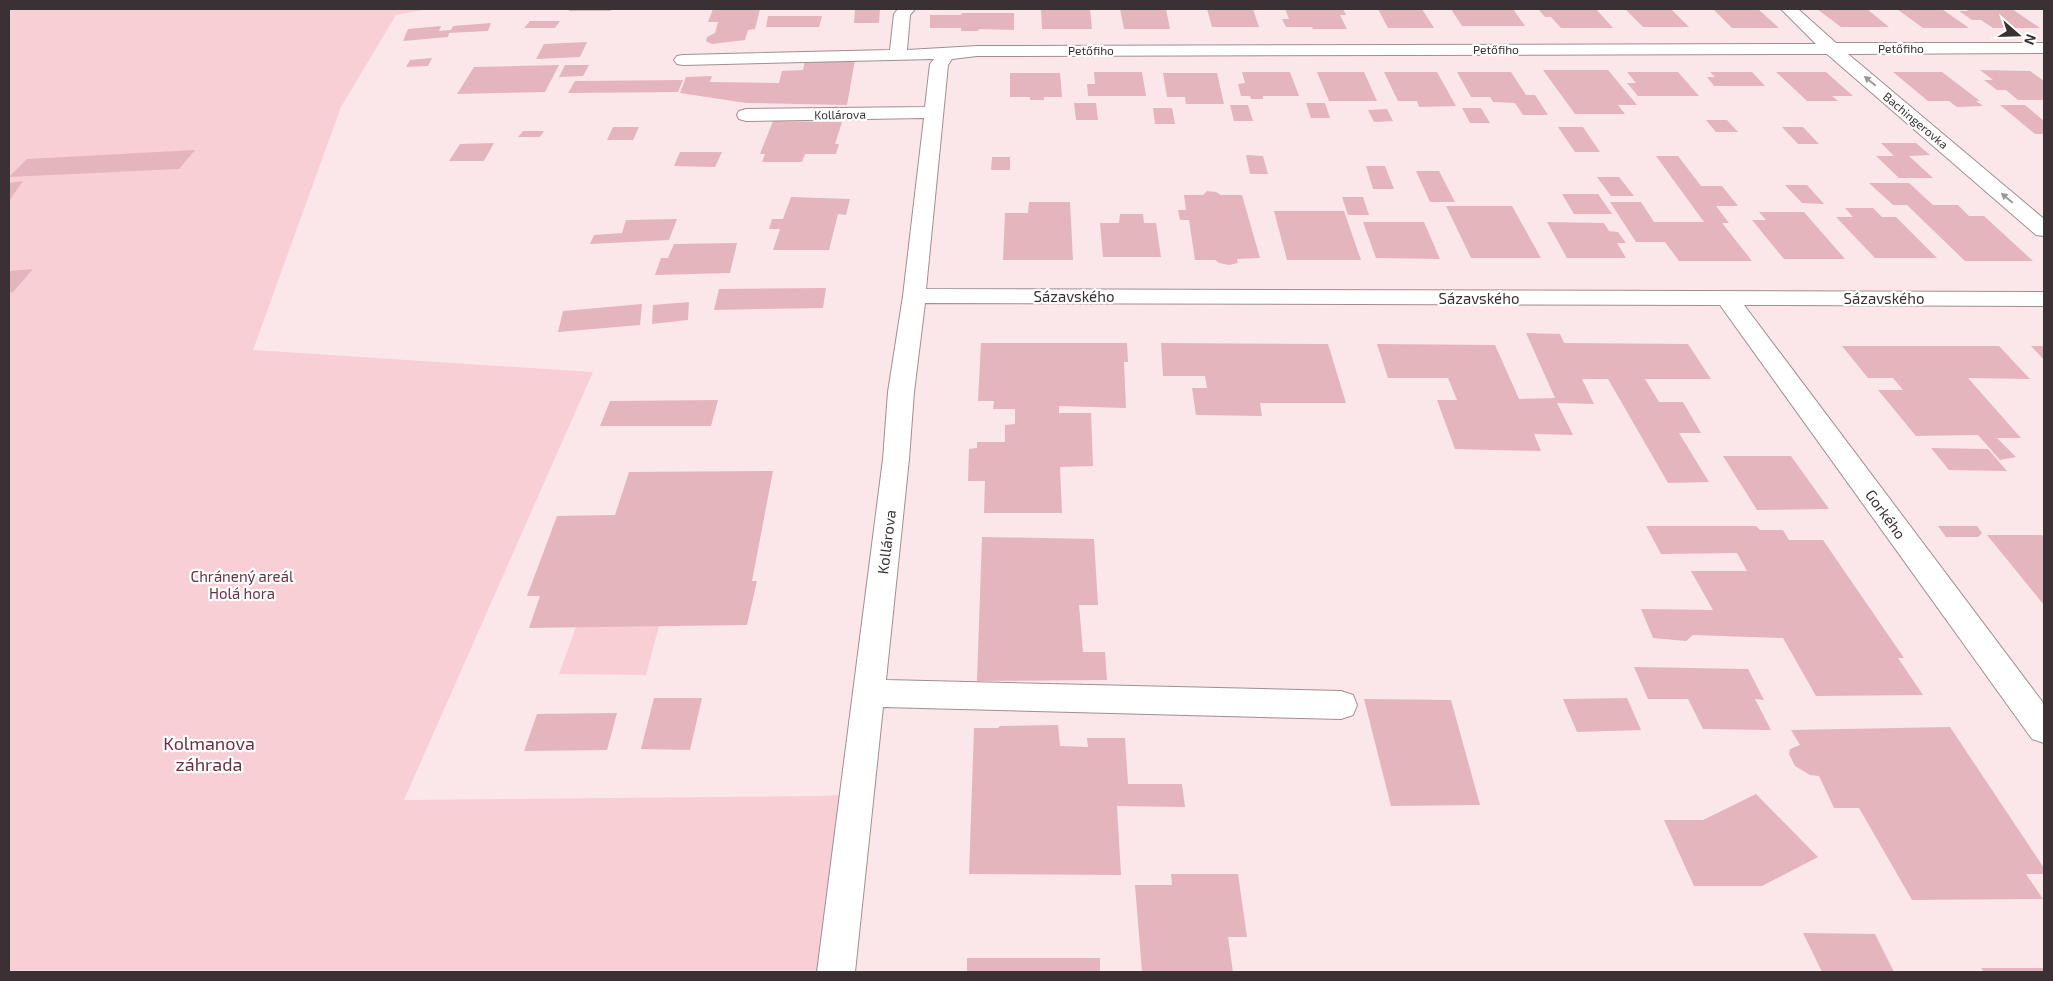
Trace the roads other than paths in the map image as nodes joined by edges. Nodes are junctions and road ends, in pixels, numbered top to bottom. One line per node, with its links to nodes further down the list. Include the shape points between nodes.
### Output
1 (906, 9): 6 (street, via 902,14)
2 (1788, 9): 3 (street, Bachingerovka)
3 (1831, 48): 4 (street, Petőfiho); 5 (street, Petőfiho, via 977,51); 10 (street, Bachingerovka, one-way to 3)
4 (2044, 48)
5 (947, 54): 6 (street, Petőfiho); 8 (street, Kollárova, via 938,64)
6 (898, 55): 7 (street, Petőfiho)
7 (684, 60)
8 (933, 112): 9 (street, Kollárova); 11 (street, Kollárova)
9 (746, 115)
10 (2044, 230)
11 (914, 296): 12 (street, Sázavského); 14 (street, Kollárova)
12 (1727, 298): 13 (street, Sázavského); 16 (street, Gorkého)
13 (2044, 298)
14 (868, 693): 15 (street); 17 (street, Kollárova)
15 (1342, 705)
16 (2044, 729)
17 (836, 972)

